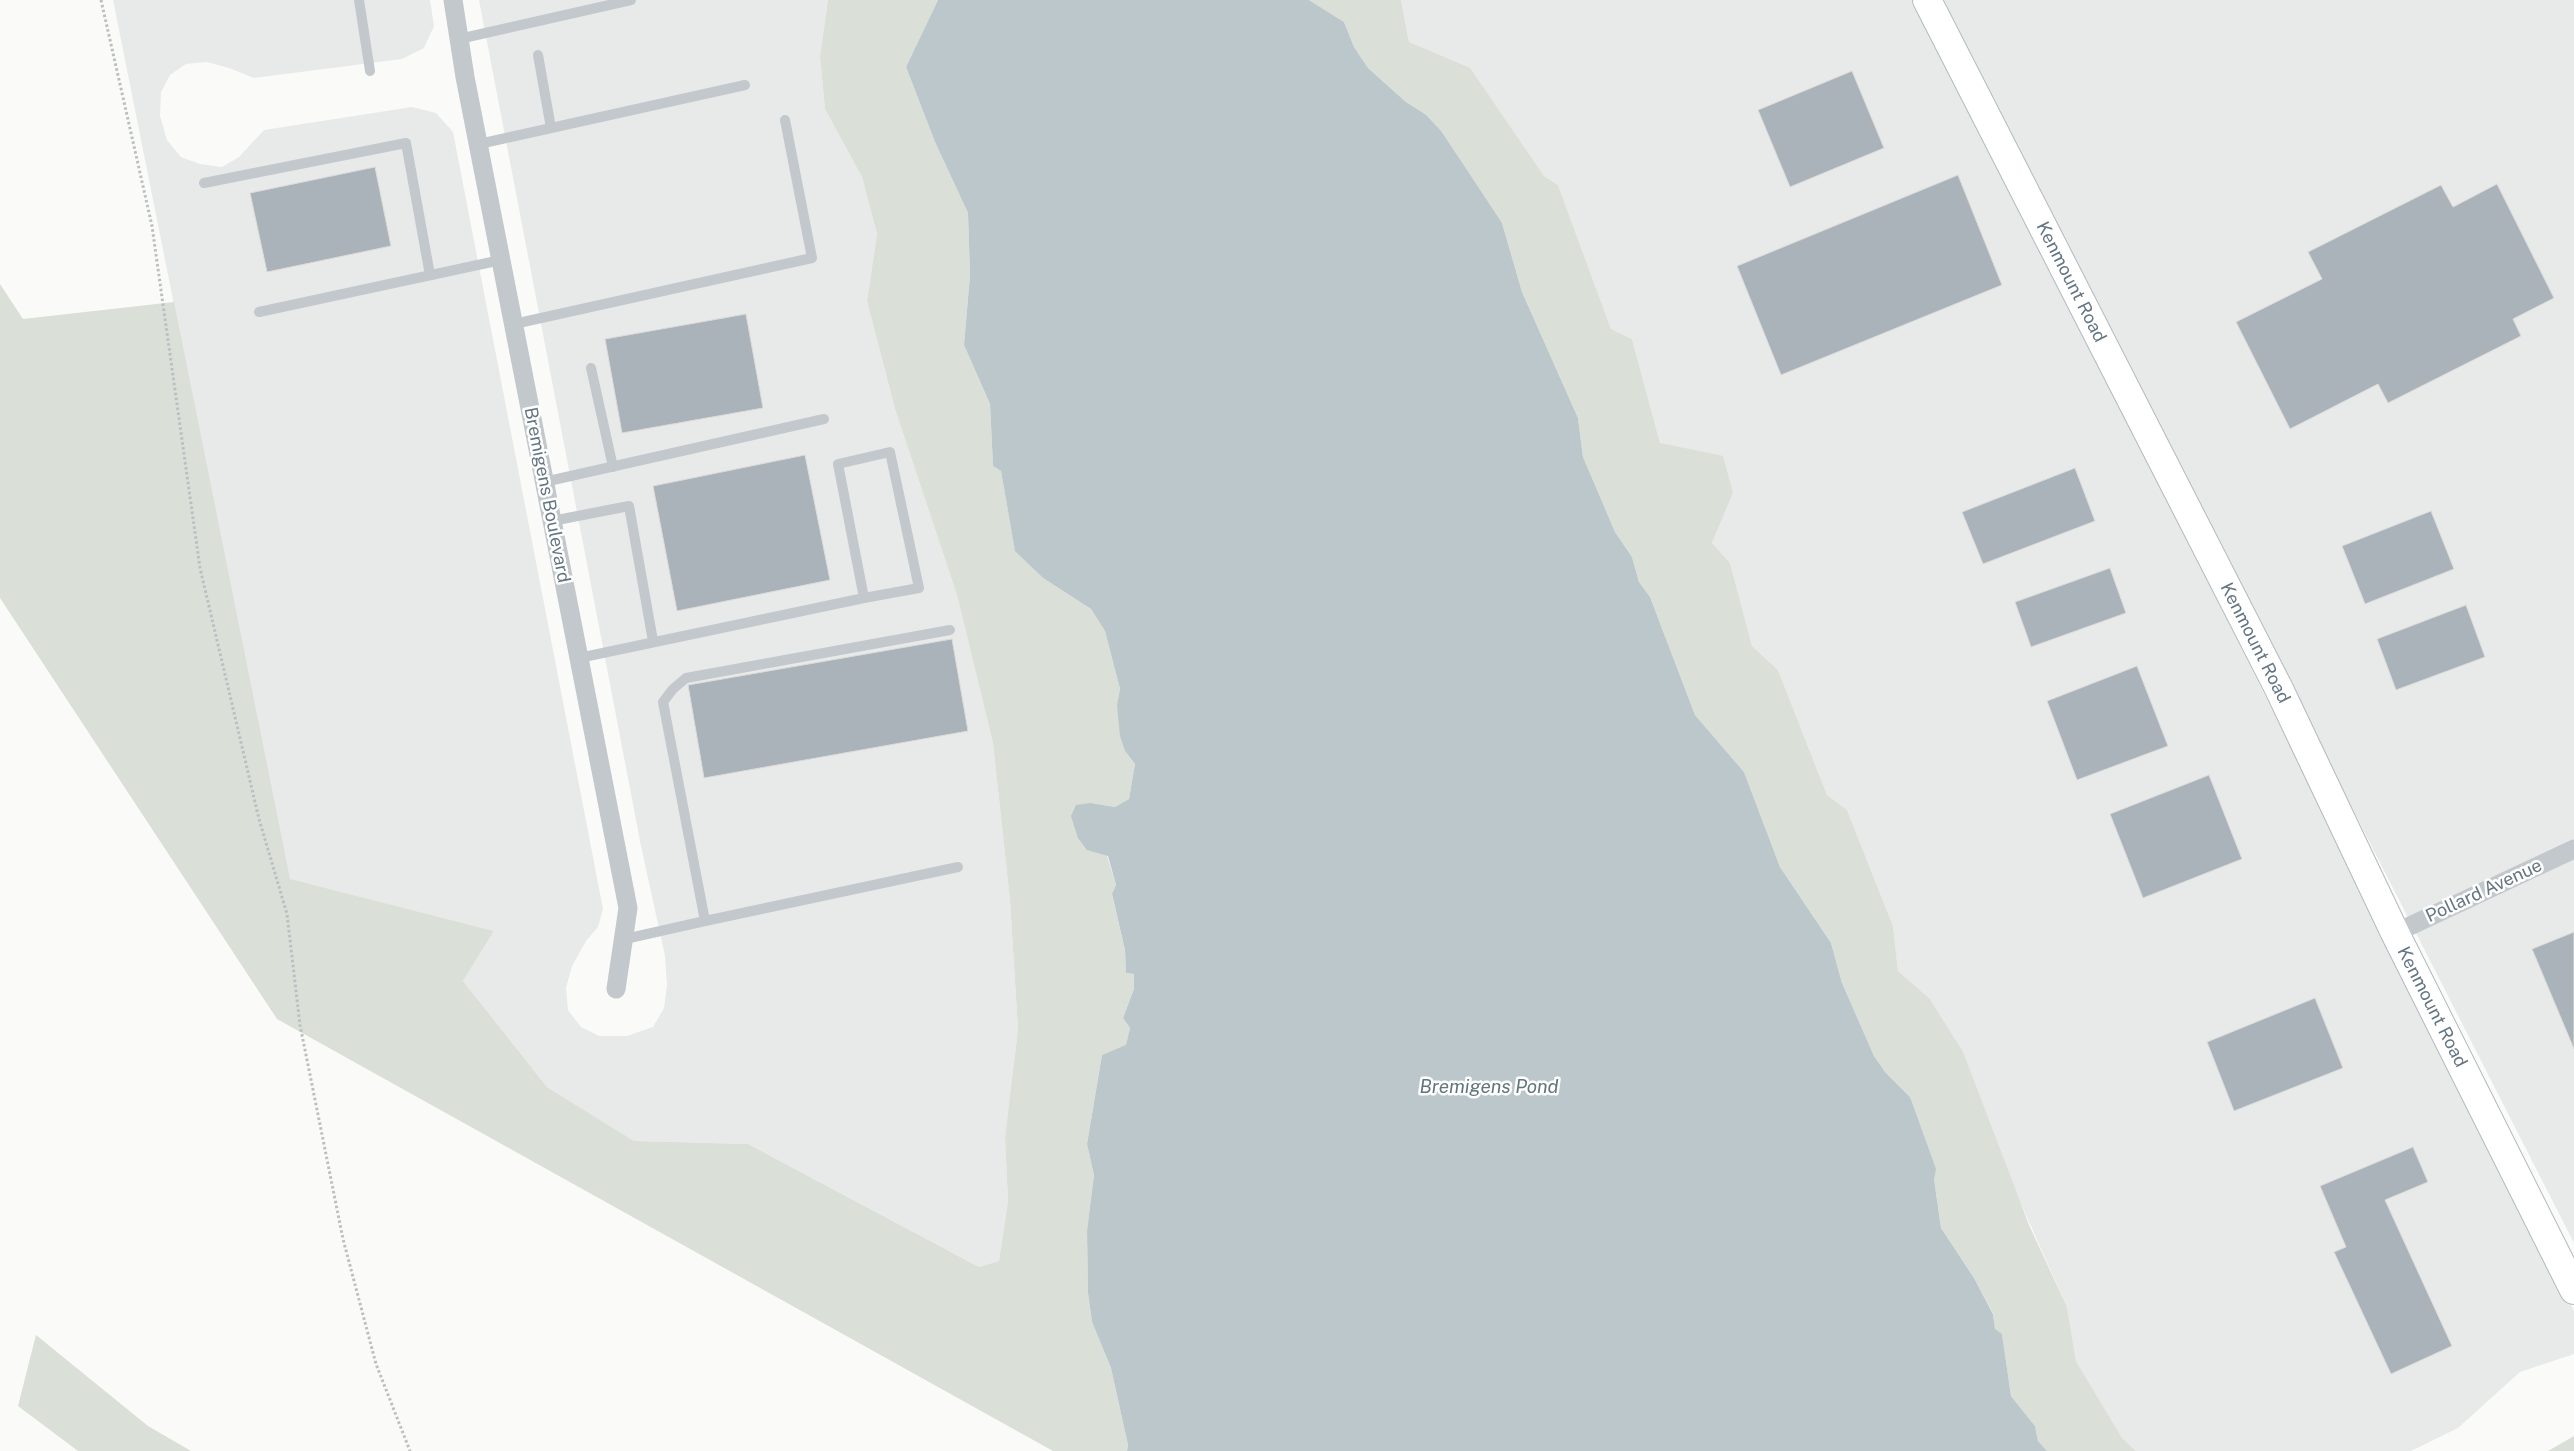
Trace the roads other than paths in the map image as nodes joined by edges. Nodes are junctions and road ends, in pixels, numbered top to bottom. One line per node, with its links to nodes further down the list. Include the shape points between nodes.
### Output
1 (359, 0): 7 (lane)
2 (453, 0): 5 (street, Bremigens Boulevard)
3 (632, 0): 5 (lane)
4 (1927, 0): 29 (main road, Kenmount Road, via 2278,689)
5 (460, 39): 11 (street, Bremigens Boulevard)
6 (538, 55): 10 (lane)
7 (370, 71)
8 (745, 85): 10 (lane)
9 (785, 120): 16 (lane, via 812,258)
10 (551, 128): 11 (lane)
11 (479, 144): 13 (street, Bremigens Boulevard)
12 (204, 183): 14 (lane, via 406,143)
13 (501, 260): 14 (lane); 16 (street, Bremigens Boulevard)
14 (430, 275): 15 (lane)
15 (259, 312)
16 (514, 324): 20 (street, Bremigens Boulevard)
17 (591, 368): 19 (lane)
18 (824, 419): 19 (lane)
19 (613, 467): 20 (lane)
20 (544, 482): 21 (street, Bremigens Boulevard)
21 (552, 521): 24 (lane, via 628,506); 25 (street, Bremigens Boulevard)
22 (864, 598): 22 (lane, via 838,464 890,452 919,588); 24 (lane)
23 (950, 630): 28 (lane, via 686,678 672,689 663,702)
24 (653, 641): 25 (lane)
25 (579, 658): 30 (street, Bremigens Boulevard, via 628,908)
26 (2574, 849): 29 (street, Pollard Avenue)
27 (958, 867): 28 (lane)
28 (706, 921): 30 (lane)
29 (2395, 933): 32 (main road, Kenmount Road)
30 (625, 938): 31 (street, Bremigens Boulevard)
31 (616, 989)
32 (2574, 1290)

